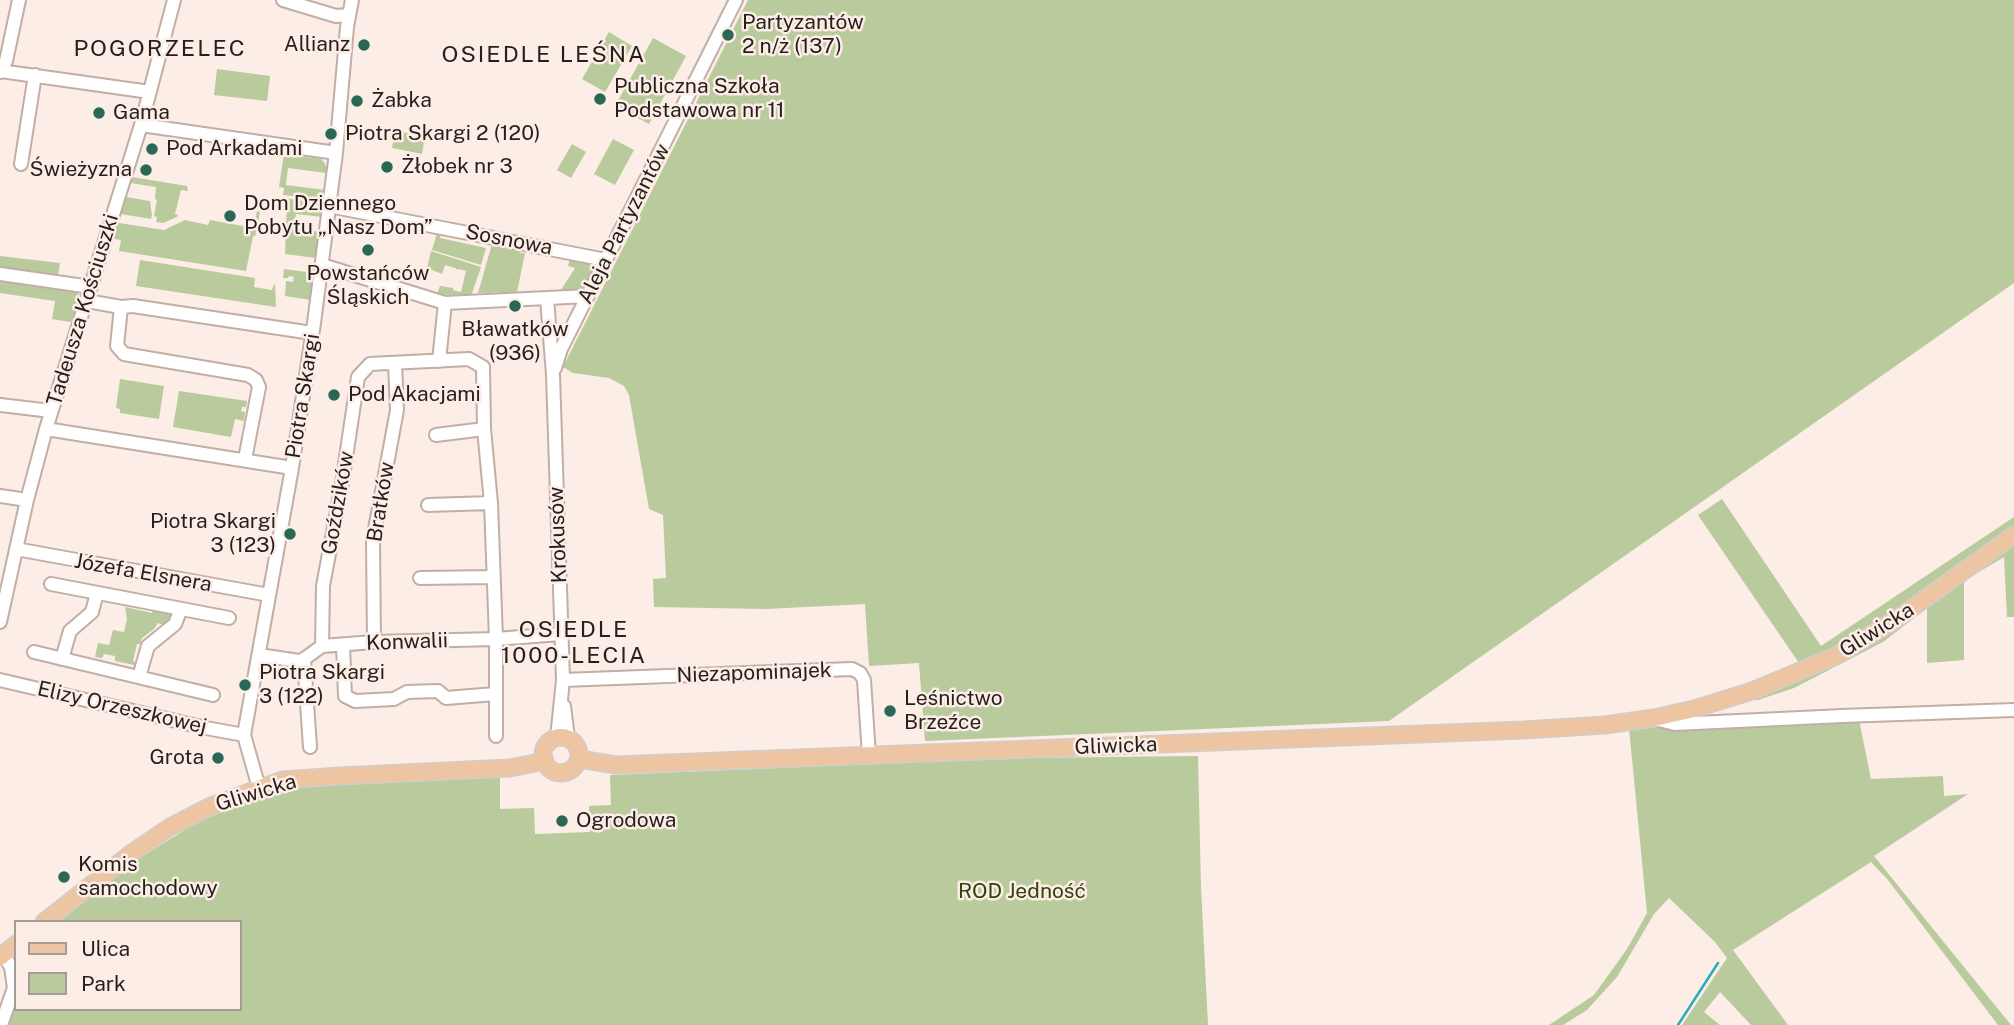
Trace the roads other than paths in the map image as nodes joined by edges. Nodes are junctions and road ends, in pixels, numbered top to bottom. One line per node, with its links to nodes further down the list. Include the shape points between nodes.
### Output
1 (19, 0): 7 (street)
2 (174, 0): 9 (street, Tadeusza Kościuszki)
3 (283, 0): 6 (street, via 336,16)
4 (352, 0): 6 (street, Piotra Skargi)
5 (736, 0): 14 (street, Aleja Partyzantów)
6 (348, 15): 11 (street, Piotra Skargi)
7 (0, 71): 8 (street)
8 (35, 75): 9 (street); 12 (street)
9 (150, 92): 10 (street, Tadeusza Kościuszki)
10 (141, 125): 11 (street); 17 (street, Tadeusza Kościuszki)
11 (336, 153): 13 (street, Piotra Skargi)
12 (21, 164)
13 (329, 206): 14 (street, Sosnowa); 15 (street, Piotra Skargi)
14 (606, 260): 18 (street, Aleja Partyzantów)
15 (322, 265): 21 (street); 23 (street, Piotra Skargi)
16 (0, 274): 17 (street)
17 (91, 288): 20 (street, Tadeusza Kościuszki)
18 (588, 296): 19 (street); 26 (street, Aleja Partyzantów)
19 (547, 299): 21 (street); 26 (street, Krokusów)
20 (87, 301): 22 (street); 28 (street, Tadeusza Kościuszki)
21 (445, 303): 24 (street)
22 (121, 307): 23 (street); 32 (street, via 117,346 124,354 256,380 259,387)
23 (312, 333): 33 (street, Piotra Skargi)
24 (439, 361): 25 (street); 30 (street, via 469,359 483,367)
25 (395, 363): 50 (street, Bratków, via 397,410 373,540); 51 (street, Goździków, via 370,365 358,377 323,586)
26 (553, 375): 48 (street, Krokusów)
27 (0, 405): 28 (street)
28 (51, 411): 29 (street, Tadeusza Kościuszki)
29 (46, 429): 32 (street); 35 (street, Tadeusza Kościuszki)
30 (484, 429): 31 (street); 36 (street)
31 (436, 435)
32 (245, 459): 33 (street)
33 (292, 468): 44 (street, Piotra Skargi)
34 (0, 496): 35 (street)
35 (27, 500): 39 (street, Tadeusza Kościuszki)
36 (491, 503): 37 (street); 40 (street)
37 (428, 505)
38 (2014, 535): 62 (main road, Gliwicka, via 1855,645)
39 (16, 549): 44 (street, Józefa Elsnera); 47 (street, Tadeusza Kościuszki)
40 (492, 577): 41 (street); 49 (street)
41 (420, 578)
42 (51, 584): 43 (street, Józefa Elsnera)
43 (97, 593): 45 (street, Józefa Elsnera); 55 (street, Elizy Orzeszkowej, via 92,612 70,631)
44 (269, 595): 54 (street, Piotra Skargi)
45 (181, 608): 46 (street, Józefa Elsnera); 57 (street, Elizy Orzeszkowej, via 175,624 148,646)
46 (229, 618)
47 (0, 622)
48 (560, 634): 49 (street, Konwalii); 59 (street, Krokusów)
49 (496, 639): 50 (street, Konwalii); 60 (street)
50 (374, 642): 52 (street, Konwalii)
51 (322, 646): 52 (street, Konwalii); 56 (street)
52 (343, 646): 60 (street, via 345,695 355,701 394,699 407,692 438,691 446,698)
53 (34, 652): 55 (street, Elizy Orzeszkowej)
54 (259, 655): 56 (street); 66 (street, Piotra Skargi)
55 (62, 659): 57 (street, Elizy Orzeszkowej)
56 (304, 659): 69 (street)
57 (139, 677): 61 (street, Elizy Orzeszkowej)
58 (0, 680): 66 (street, Elizy Orzeszkowej)
59 (563, 680): 68 (street, Krokusów); 70 (street, Niezapominajek, via 852,669 864,680)
60 (495, 694): 67 (street)
61 (214, 695)
62 (1726, 700): 64 (main road, Gliwicka); 65 (street)
63 (2014, 710): 65 (street, Gliwicka)
64 (1654, 718): 65 (street, Gliwicka, via 1675,724); 70 (main road, Gliwicka, via 1539,729)
65 (1731, 722)
66 (244, 735): 73 (street, Piotra Skargi)
67 (496, 736)
68 (562, 738): 71 (main road, via 577,747); 72 (main road, via 545,746)
69 (310, 747)
70 (869, 756): 71 (main road, Gliwicka, via 616,765)
71 (579, 759): 72 (main road, via 571,770 561,772)
72 (545, 761): 73 (main road, Gliwicka, via 510,768 300,778)
73 (259, 788): 74 (main road, Gliwicka, via 170,827)
74 (47, 920)
75 (6, 952): 76 (street, via 13,988)
76 (1, 1025)

